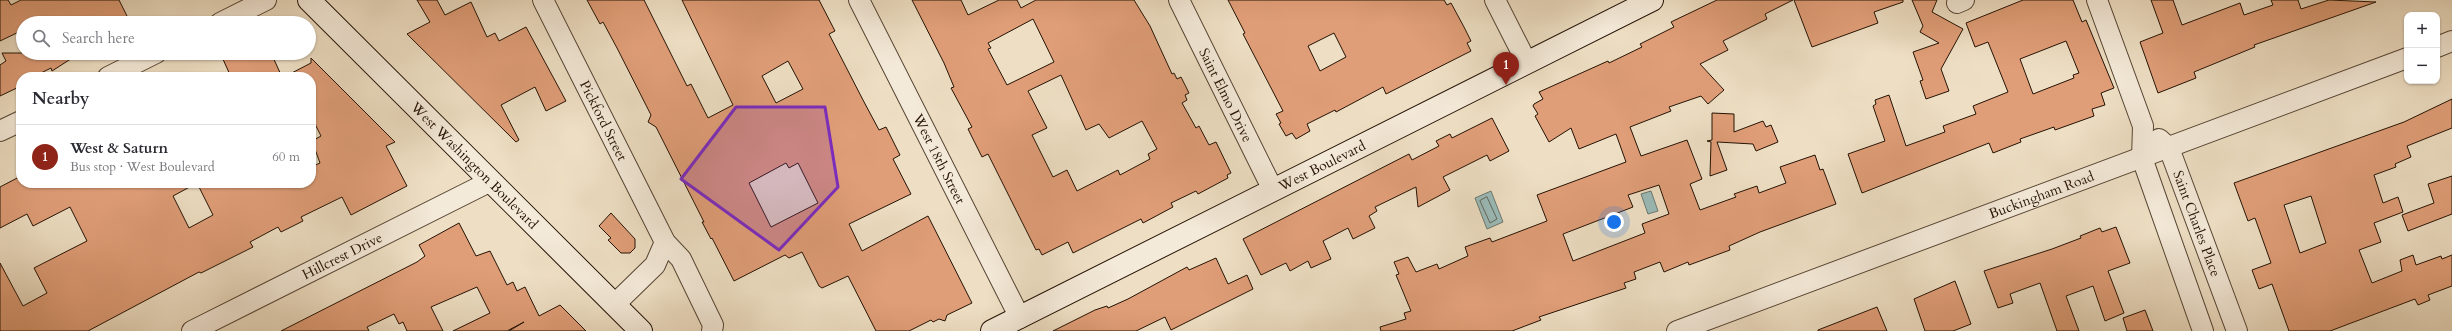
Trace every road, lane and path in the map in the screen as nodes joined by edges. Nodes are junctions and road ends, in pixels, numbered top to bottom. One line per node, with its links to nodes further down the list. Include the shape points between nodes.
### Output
1 (266, 0): 9 (street)
2 (309, 0): 21 (street, West Washington Boulevard)
3 (543, 0): 23 (street, Pickford Street)
4 (859, 0): 29 (street, West 18th Street)
5 (1180, 0): 22 (street, Saint Elmo Drive)
6 (1495, 0): 14 (street)
7 (1652, 0): 14 (street, West Boulevard)
8 (2097, 0): 17 (street, Saint Charles Place)
9 (234, 16)
10 (2452, 41): 11 (street)
11 (2440, 46)
12 (2404, 59): 19 (street, Buckingham Road)
13 (142, 60): 15 (street)
14 (1527, 64): 22 (street, West Boulevard)
15 (118, 72)
16 (16, 123): 18 (street)
17 (2143, 126): 19 (street, Saint Charles Place); 20 (street, Saint Charles Place)
18 (0, 131)
19 (2169, 148): 20 (street, Buckingham Road); 24 (street, Saint Charles Place)
20 (2142, 158): 25 (street, Saint Charles Place); 34 (street, Buckingham Road)
21 (492, 181): 27 (street, West Washington Boulevard); 30 (street, Hillcrest Drive)
22 (1273, 190): 29 (street, West Boulevard)
23 (665, 242): 27 (street, via 655,265); 32 (street, Pickford Street, via 681,259 713,325)
24 (2215, 271): 25 (street); 26 (street, Saint Charles Place)
25 (2186, 282): 28 (street, Saint Charles Place)
26 (2225, 297): 28 (street); 36 (street, Saint Charles Place)
27 (615, 304): 31 (street, West Washington Boulevard)
28 (2196, 309): 35 (street, Saint Charles Place)
29 (1020, 318): 33 (street, West Boulevard)
30 (192, 331)
31 (641, 331)
32 (712, 331)
33 (992, 331)
34 (1677, 331)
35 (2203, 331)
36 (2238, 331)

